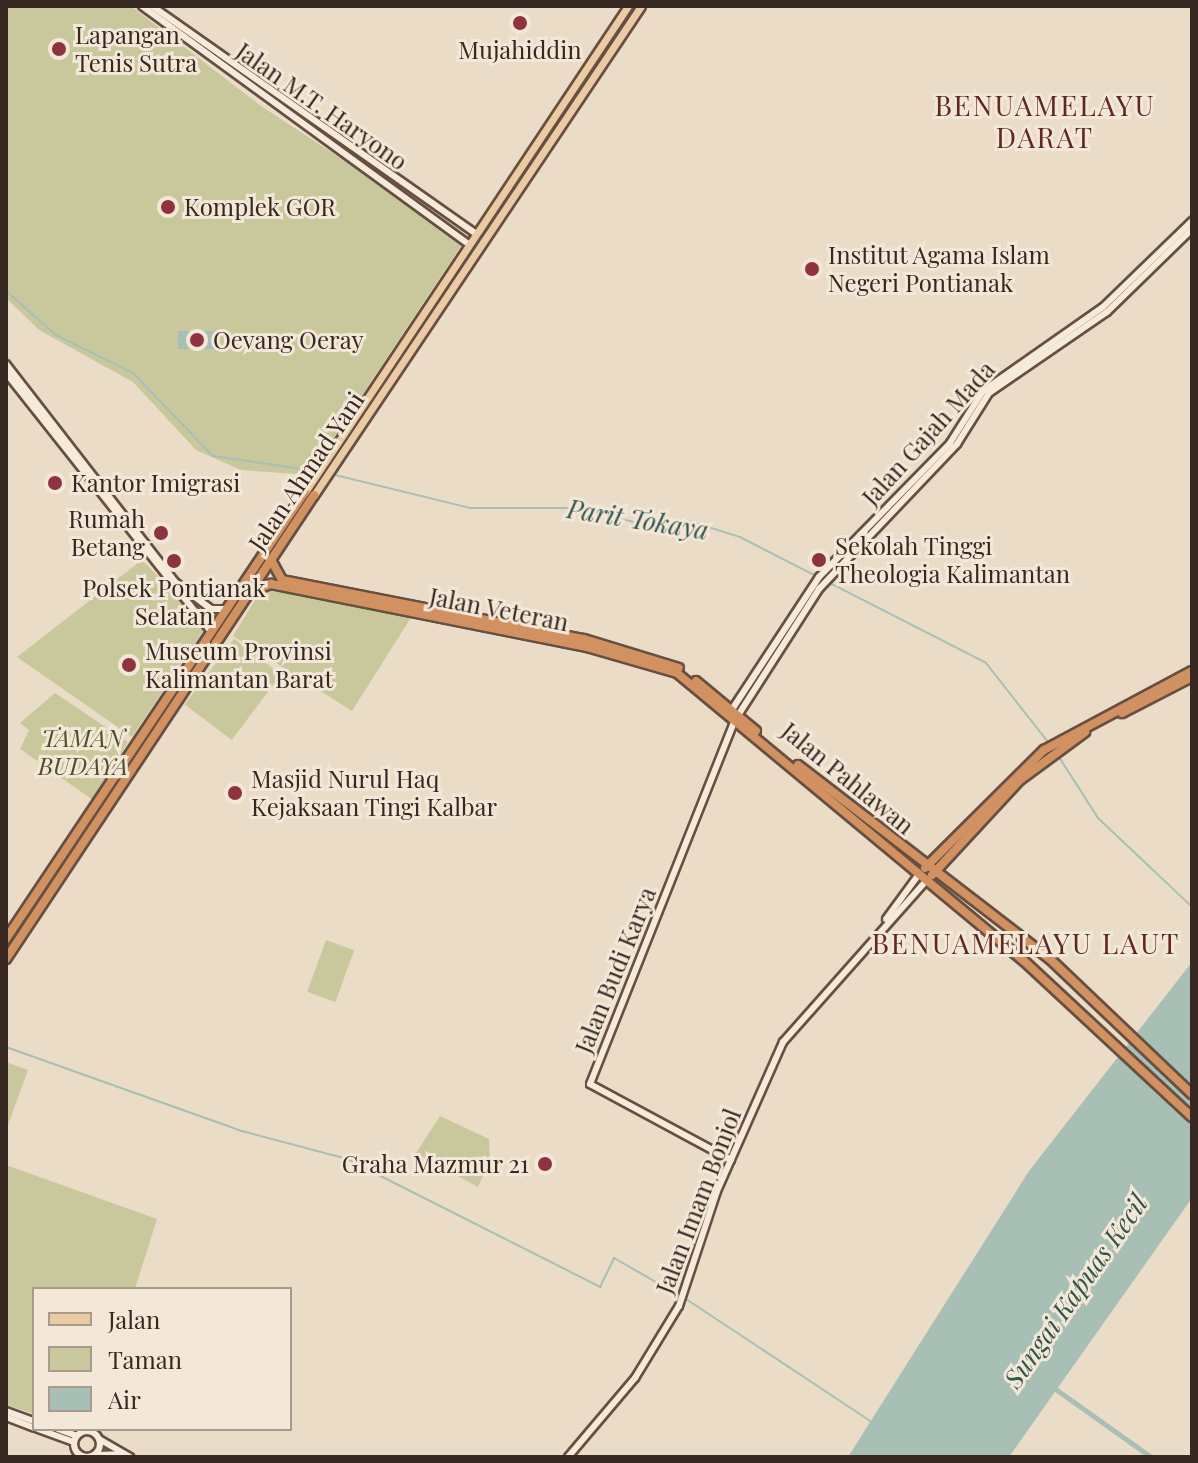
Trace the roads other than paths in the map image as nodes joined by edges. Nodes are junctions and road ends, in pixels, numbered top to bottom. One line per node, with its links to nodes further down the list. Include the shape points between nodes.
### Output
1 (142, 6): 10 (street)
2 (152, 6): 9 (street, Jalan M.T. Haryono)
3 (628, 6): 5 (main road, Jalan Ahmad Yani)
4 (641, 6): 6 (main road, Jalan Ahmad Yani)
5 (577, 80): 6 (main road); 9 (main road, Jalan Ahmad Yani)
6 (587, 87): 13 (main road, Jalan Ahmad Yani)
7 (1192, 221): 11 (street, Jalan Gajah Mada)
8 (1192, 229): 11 (street, Jalan Gajah Mada)
9 (473, 232): 10 (main road, Jalan Ahmad Yani)
10 (467, 243): 12 (main road, Jalan Ahmad Yani)
11 (1105, 310): 25 (street, Jalan Gajah Mada, via 989,393 957,444 823,578)
12 (423, 314): 13 (main road); 16 (main road, Jalan Ahmad Yani)
13 (432, 319): 16 (main road, Jalan Ahmad Yani)
14 (6, 364): 18 (street)
15 (6, 373): 18 (street)
16 (310, 494): 17 (highway, Jalan Ahmad Yani); 21 (highway, Jalan Ahmad Yani)
17 (271, 560): 19 (highway, Jalan Veteran, via 282,580); 20 (highway, Jalan Ahmad Yani)
18 (172, 585): 21 (street, via 211,609); 22 (street)
19 (327, 591): 20 (highway, Jalan Veteran, via 267,583); 25 (highway, Jalan Veteran, via 667,661)
20 (247, 593): 30 (highway, Jalan Ahmad Yani)
21 (227, 608): 22 (highway, Jalan Ahmad Yani)
22 (211, 632): 29 (highway, Jalan Ahmad Yani)
23 (1192, 671): 26 (highway)
24 (1192, 677): 26 (highway)
25 (733, 715): 27 (highway, Jalan Pahlawan); 28 (highway, Jalan Pahlawan); 33 (street, Jalan Budi Karya, via 590,1083)
26 (1062, 741): 27 (highway)
27 (930, 870): 28 (highway); 31 (highway, Jalan Pahlawan, via 1050,959)
28 (922, 878): 32 (highway, Jalan Pahlawan, via 1024,961); 33 (street, Jalan Imam Bonjol, via 783,1042)
29 (6, 939)
30 (6, 959)
31 (1192, 1094)
32 (1192, 1117)
33 (731, 1160): 45 (street, Jalan Imam Bonjol, via 680,1303 635,1378)
34 (6, 1411): 36 (street)
35 (6, 1417): 37 (street)
36 (32, 1420)
37 (32, 1427)
38 (47, 1431): 41 (street)
39 (62, 1431): 41 (street)
40 (99, 1438): 41 (street, via 87,1431); 42 (street); 43 (street)
41 (76, 1439): 43 (street, via 80,1455)
42 (119, 1454): 43 (street); 44 (street)
43 (94, 1455)
44 (130, 1457)
45 (568, 1457)

